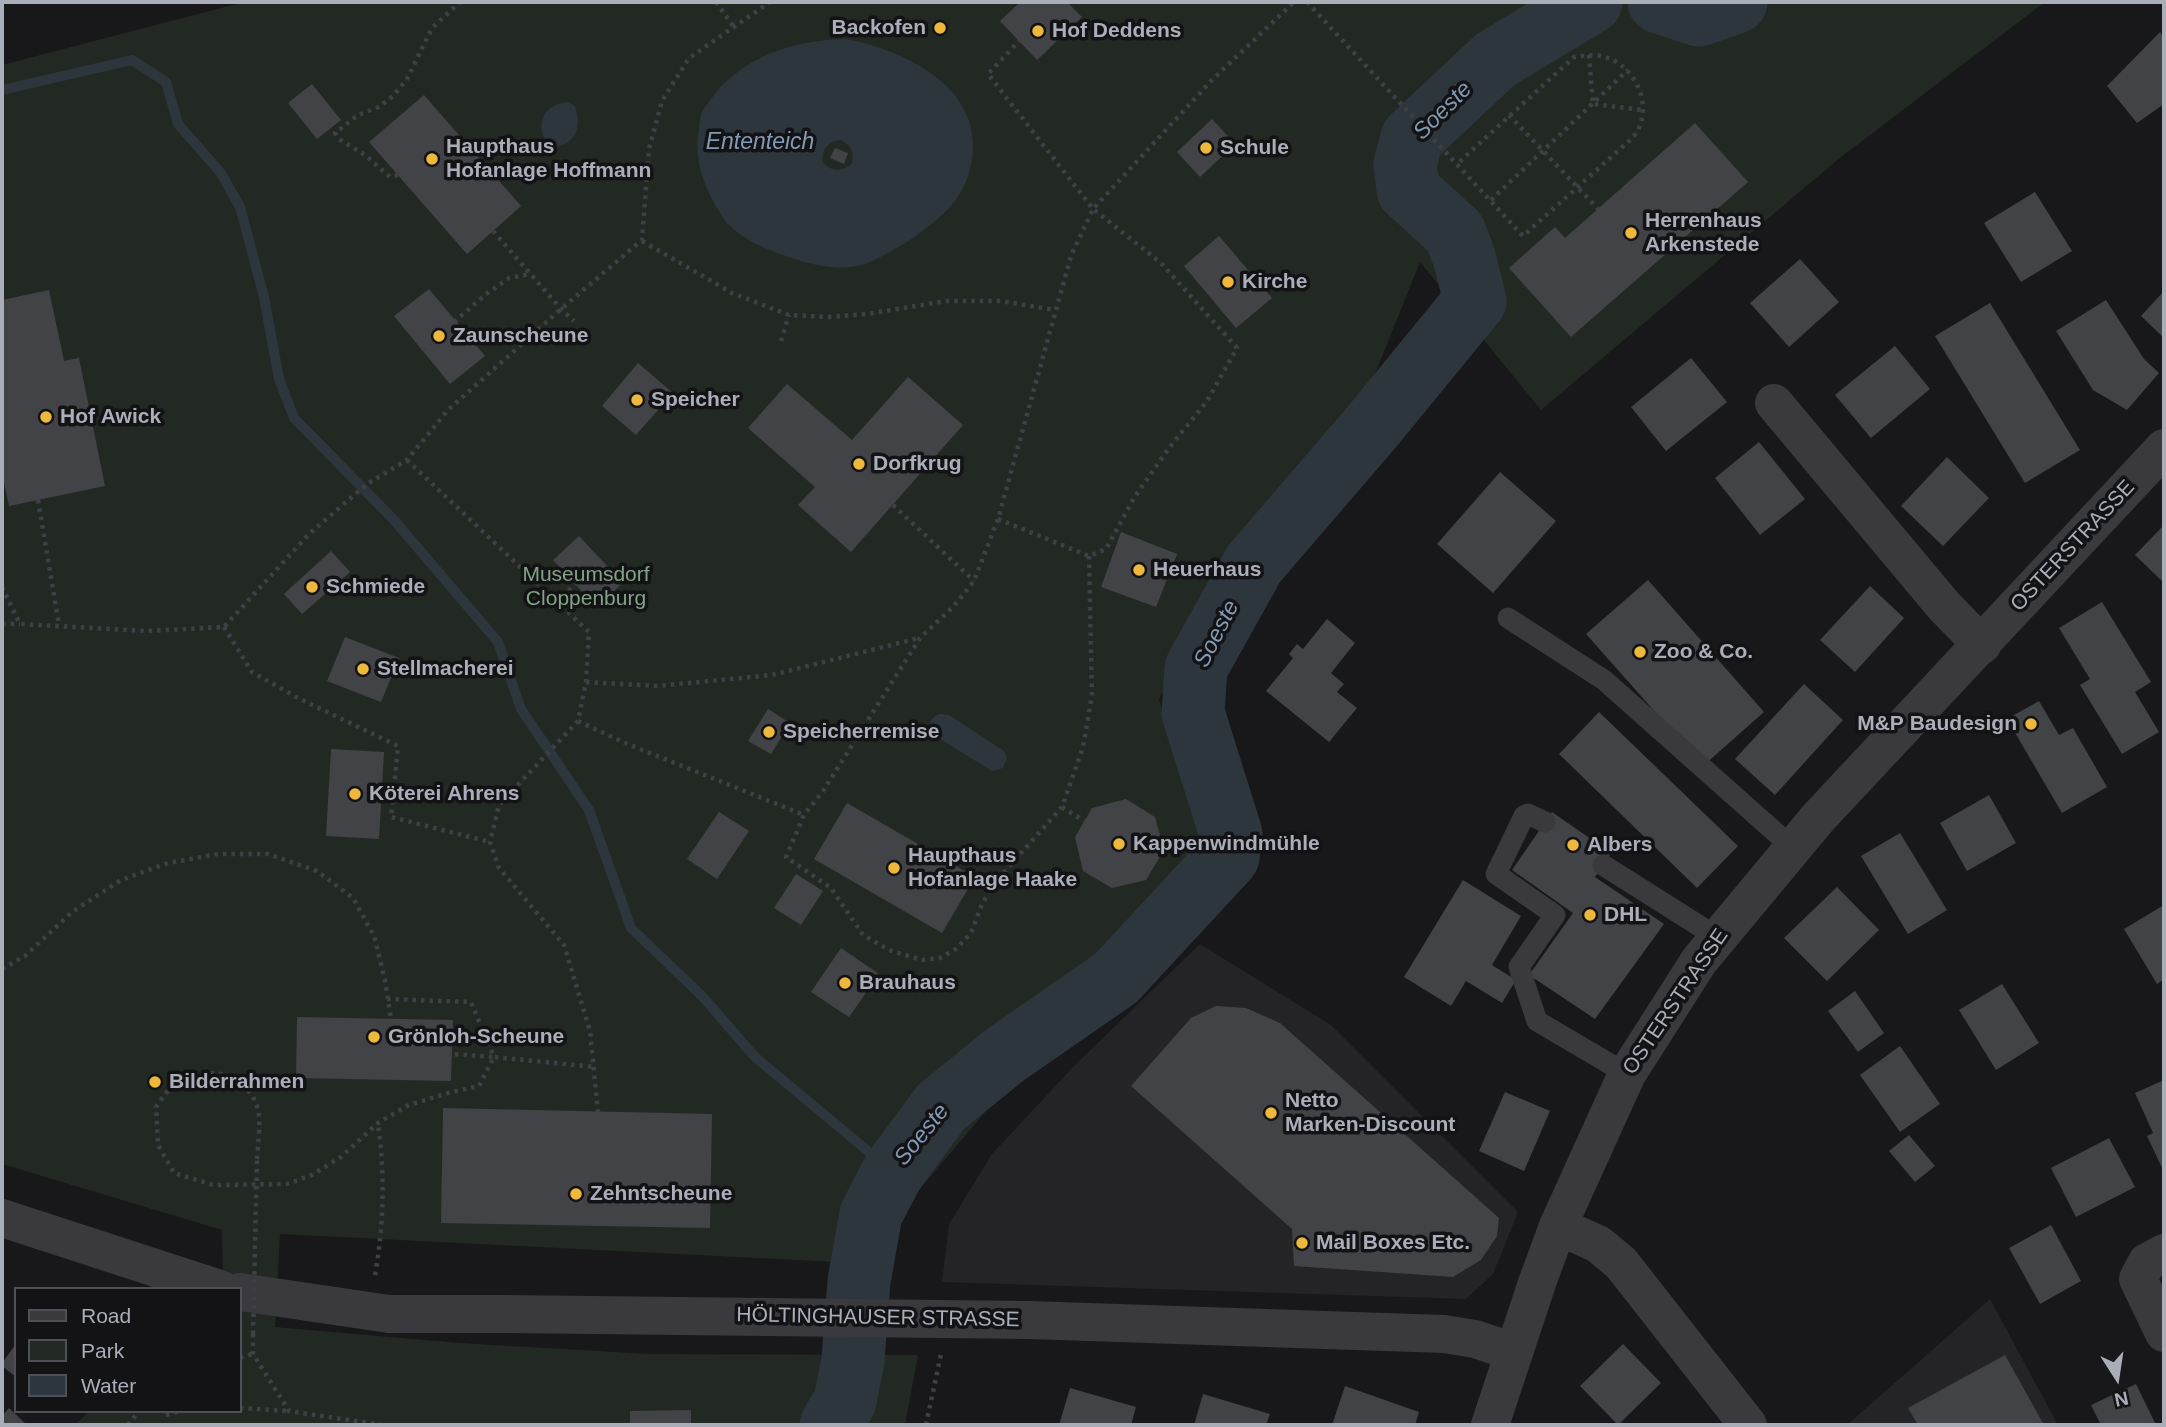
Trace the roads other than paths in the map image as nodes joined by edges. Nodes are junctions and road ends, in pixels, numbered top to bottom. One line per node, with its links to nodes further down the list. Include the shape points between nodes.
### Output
1 (1774, 403): 4 (street)
2 (2164, 448): 4 (street, OSTERSTRASSE)
3 (1508, 618): 6 (lane, via 1604,680)
4 (1982, 645): 6 (street, OSTERSTRASSE)
5 (1545, 822): 9 (lane, via 1524,816 1496,874 1555,915 1519,967 1537,1021)
6 (1793, 848): 8 (street, OSTERSTRASSE)
7 (1603, 865): 8 (lane)
8 (1717, 937): 9 (street, OSTERSTRASSE)
9 (1627, 1074): 11 (street, OSTERSTRASSE)
10 (2, 1218): 13 (street, HÖLTINGHAUSER STRASSE)
11 (1558, 1226): 15 (street, OSTERSTRASSE); 17 (street, via 1598,1244 1621,1263)
12 (2164, 1253): 14 (street, via 2147,1262 2138,1279)
13 (241, 1280): 15 (street, HÖLTINGHAUSER STRASSE, via 389,1314 942,1319 1444,1334)
14 (2164, 1333)
15 (1514, 1352): 16 (street, OSTERSTRASSE)
16 (1490, 1425)
17 (1748, 1425)

